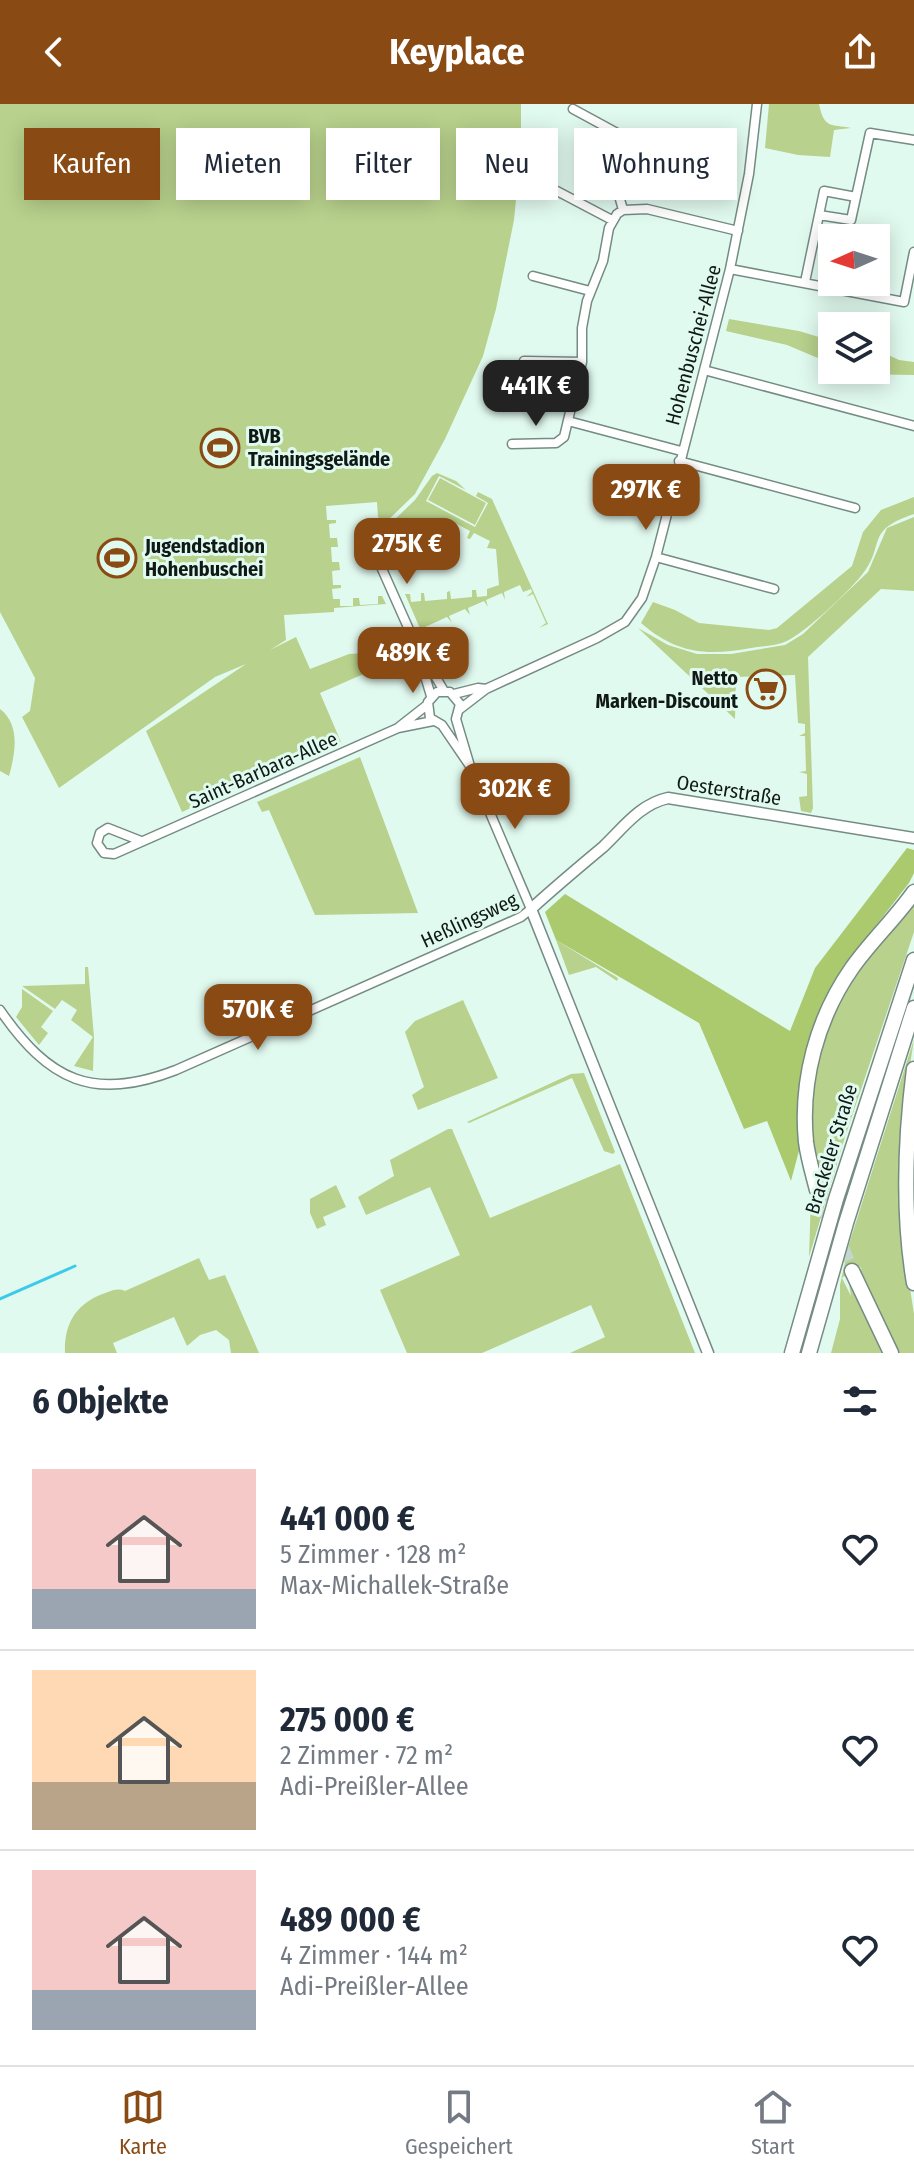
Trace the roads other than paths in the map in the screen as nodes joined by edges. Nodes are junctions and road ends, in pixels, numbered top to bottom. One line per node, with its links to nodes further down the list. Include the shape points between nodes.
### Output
1 (757, 104): 9 (street, Hohenbuschei-Allee)
2 (573, 109): 6 (street, via 630,140 618,192)
3 (914, 140): 5 (street, via 870,133)
4 (558, 192): 8 (street)
5 (856, 197): 7 (street, via 851,220); 7 (street, via 824,191)
6 (623, 210): 8 (street); 9 (street, via 661,211)
7 (819, 215): 13 (street)
8 (612, 220): 14 (street)
9 (738, 231): 11 (street, Hohenbuschei-Allee)
10 (914, 252): 13 (street, via 904,302)
11 (730, 269): 13 (street); 17 (street, Hohenbuschei-Allee)
12 (533, 276): 14 (street)
13 (805, 282)
14 (590, 291): 16 (street)
15 (524, 361): 16 (street)
16 (582, 362): 18 (street)
17 (704, 370): 19 (street); 21 (street, Hohenbuschei-Allee)
18 (568, 421): 20 (street, via 564,437 556,443); 21 (street)
19 (914, 426)
20 (512, 444)
21 (680, 456): 22 (street); 24 (street, Hohenbuschei-Allee)
22 (855, 508)
23 (370, 542): 26 (street)
24 (656, 557): 25 (street); 27 (street, Hohenbuschei-Allee, via 642,598 625,622)
25 (774, 589)
26 (415, 643): 28 (street); 30 (street)
27 (486, 689): 29 (street, Hohenbuschei-Allee); 32 (street, Hohenbuschei-Allee)
28 (444, 691): 29 (street); 30 (street)
29 (454, 694): 32 (street)
30 (431, 696): 31 (street)
31 (427, 705): 34 (street); 36 (street, Saint-Barbara-Allee)
32 (460, 709): 33 (street)
33 (456, 719): 35 (street); 37 (street)
34 (433, 721): 35 (street); 36 (street, Saint-Barbara-Allee)
35 (442, 725): 37 (street)
36 (398, 728): 39 (street, Saint-Barbara-Allee)
37 (470, 766): 41 (street)
38 (914, 838): 41 (street, Oesterstraße, via 657,800)
39 (141, 841): 39 (street, Saint-Barbara-Allee, via 108,828 97,843 108,854)
40 (914, 892): 46 (highway, via 853,966 821,1026 805,1103 806,1145)
41 (531, 909): 44 (street, Heßlingsweg, via 354,992 139,1083 91,1083 59,1071 33,1052); 49 (street, Heßlingsweg)
42 (914, 960): 50 (highway, Brackeler Straße, via 844,1170)
43 (914, 1008): 51 (highway, Brackeler Straße)
44 (0, 1010)
45 (914, 1069): 48 (highway, via 906,1189)
46 (817, 1190)
47 (852, 1271): 52 (highway)
48 (914, 1283)
49 (708, 1353)
50 (792, 1353)
51 (809, 1353)
52 (891, 1353)

